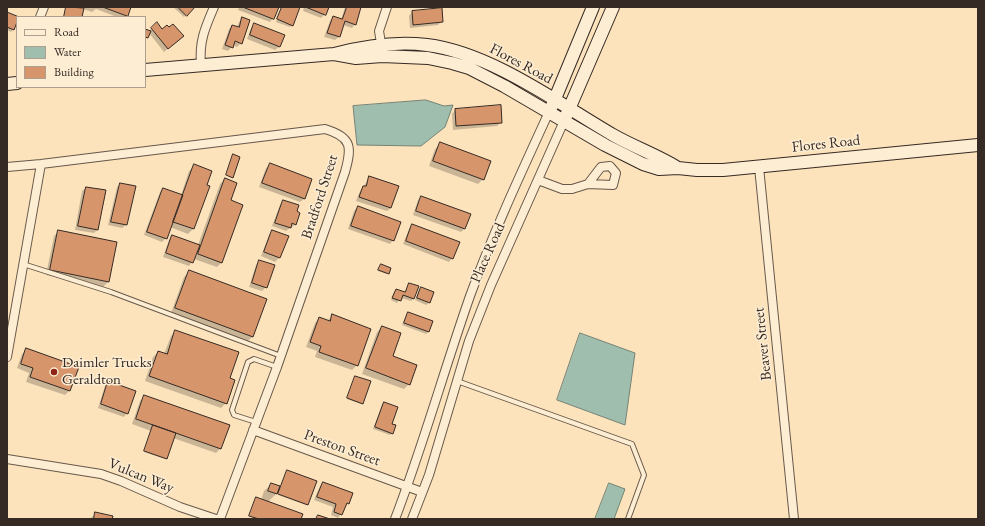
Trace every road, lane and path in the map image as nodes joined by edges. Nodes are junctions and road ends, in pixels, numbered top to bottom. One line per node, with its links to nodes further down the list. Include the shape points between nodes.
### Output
1 (214, 7): 6 (street, via 202,38)
2 (387, 7): 5 (street, via 379,31)
3 (593, 7): 8 (main road, Place Road)
4 (613, 7): 9 (main road, Place Road)
5 (382, 51): 6 (main road, Flores Road, via 356,48 334,54); 8 (main road, Flores Road, via 405,43 466,54 503,70); 10 (main road, Flores Road, via 469,68)
6 (201, 64): 7 (main road, Flores Road)
7 (146, 70)
8 (554, 100): 9 (main road, Flores Road); 10 (main road, Place Road)
9 (569, 109): 11 (main road, Place Road); 16 (main road, Flores Road, via 633,146)
10 (549, 112): 11 (main road, Flores Road); 26 (street, Place Road, via 487,251 442,376)
11 (564, 121): 16 (main road, Flores Road, via 643,164 659,169); 17 (street, Place Road)
12 (978, 145): 15 (main road, Flores Road)
13 (41, 164): 14 (street, Bradford Street); 19 (street); 20 (street, Bradford Street, via 325,129 344,138 349,145 350,156)
14 (7, 167)
15 (759, 167): 16 (main road, Flores Road, via 722,170); 33 (street, Beaver Street)
16 (678, 168)
17 (538, 180): 18 (street, via 562,189); 23 (street, Place Road, via 469,341)
18 (588, 184)
19 (23, 264): 20 (lane, via 112,292); 21 (street)
20 (281, 356): 22 (street, Bradford Street)
21 (7, 357)
22 (277, 367): 24 (street, Bradford Street); 24 (lane, via 254,359 248,362 232,410 234,415)
23 (456, 381): 27 (street, Place Road); 32 (lane, via 632,444 644,475)
24 (255, 426): 26 (street, Preston Street); 29 (street, Bradford Street)
25 (7, 458): 28 (street, Vulcan Way, via 101,474)
26 (407, 487): 27 (street, Preston Street); 30 (street, Place Road)
27 (422, 492): 31 (street, Place Road)
28 (216, 519)
29 (220, 519)
30 (395, 519)
31 (412, 519)
32 (628, 519)
33 (794, 519)

